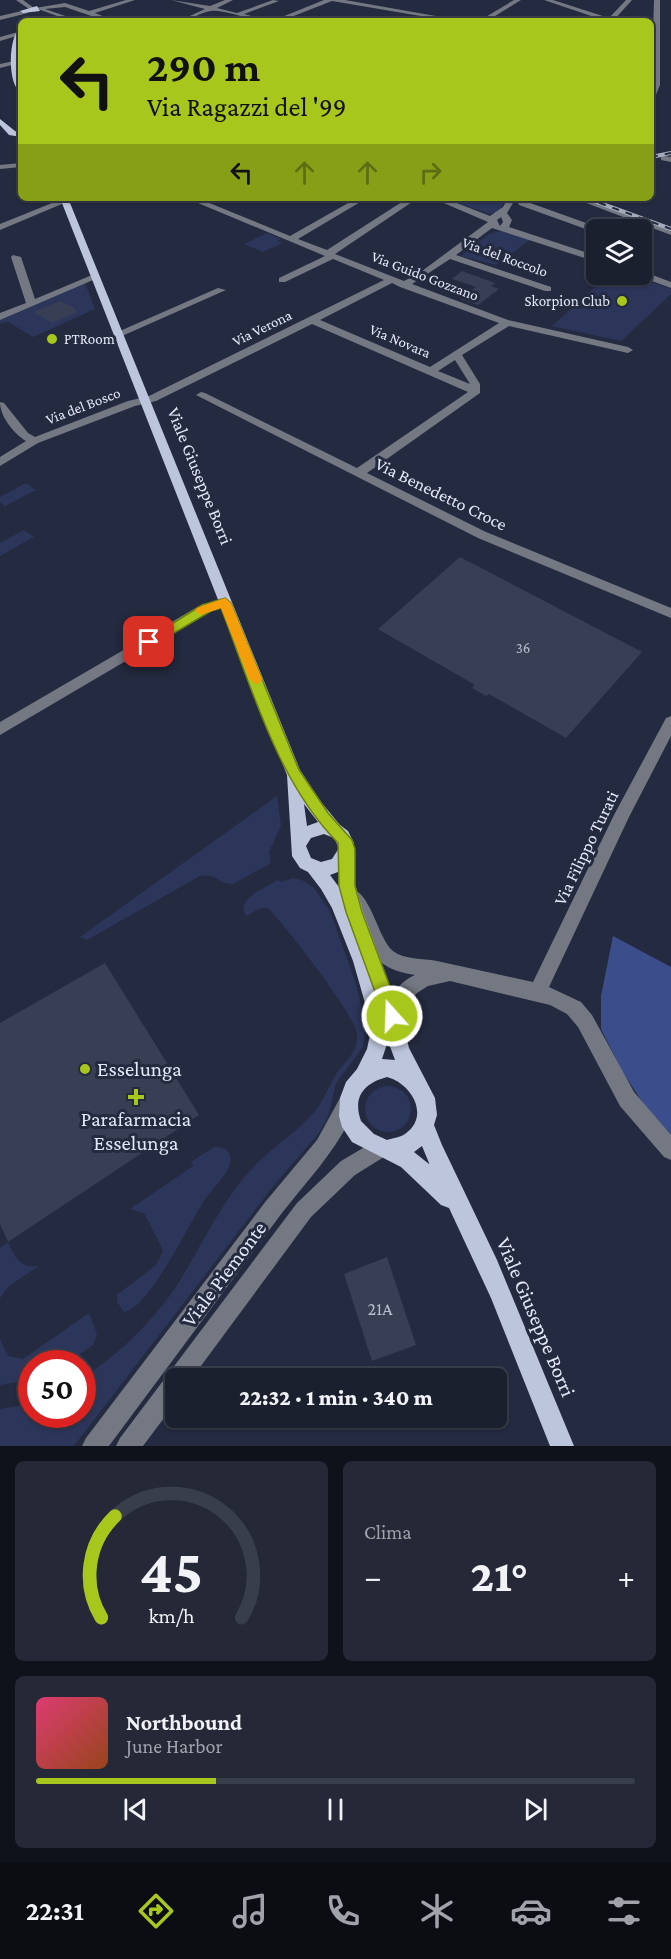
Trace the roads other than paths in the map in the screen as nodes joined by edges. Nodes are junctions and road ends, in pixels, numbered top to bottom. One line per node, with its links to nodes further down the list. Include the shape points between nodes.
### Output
1 (132, 0): 16 (street)
2 (174, 0): 13 (street)
3 (230, 0): 13 (street)
4 (274, 0): 10 (street); 17 (street)
5 (332, 0): 14 (street); 24 (street)
6 (518, 0): 25 (street)
7 (547, 0): 12 (street)
8 (629, 0): 27 (street)
9 (657, 0): 29 (street)
10 (286, 3)
11 (296, 5): 14 (street)
12 (568, 7): 26 (street)
13 (211, 8): 17 (street); 21 (street)
14 (308, 8): 23 (street)
15 (31, 10): 16 (street, via 59,5); 18 (street); 19 (street)
16 (89, 13): 20 (street)
17 (239, 15): 22 (street)
18 (0, 18)
19 (64, 18)
20 (103, 18)
21 (189, 18)
22 (252, 18)
23 (283, 18)
24 (443, 18)
25 (487, 18)
26 (602, 18)
27 (614, 18)
28 (18, 32): 31 (street)
29 (654, 34): 30 (street); 33 (street)
30 (668, 38)
31 (0, 39)
32 (18, 42): 34 (main road)
33 (654, 58): 37 (street)
34 (14, 63): 35 (street); 36 (main road)
35 (0, 66)
36 (18, 80)
37 (654, 90)
38 (0, 120): 39 (main road); 41 (main road)
39 (18, 124)
40 (18, 126): 41 (main road)
41 (11, 130): 42 (street); 43 (main road)
42 (0, 133)
43 (18, 134)
44 (18, 165): 45 (street)
45 (0, 167)
46 (62, 201): 60 (street)
47 (64, 201): 67 (main road, Viale Giuseppe Borri)
48 (197, 201): 62 (street, Via Guido Gozzano)
49 (358, 201): 62 (street)
50 (410, 201): 63 (street)
51 (444, 201): 57 (street)
52 (510, 201): 57 (street)
53 (522, 201): 57 (street, via 513,214)
54 (525, 201): 59 (street)
55 (585, 201): 61 (street)
56 (611, 201): 58 (street)
57 (500, 220): 64 (street, Via del Roccolo); 65 (street, via 518,231)
58 (671, 222)
59 (586, 226)
60 (0, 227)
61 (671, 232)
62 (291, 239): 63 (street, Via Guido Gozzano)
63 (331, 255): 69 (street); 70 (street, Via Guido Gozzano)
64 (451, 255): 71 (street); 73 (street, Via del Roccolo)
65 (586, 255)
66 (16, 257): 75 (street)
67 (95, 278): 75 (street); 79 (main road, Viale Giuseppe Borri)
68 (652, 278): 72 (street)
69 (282, 280)
70 (392, 280): 71 (street, Via Guido Gozzano); 77 (street, Via Verona)
71 (403, 285): 78 (street, Via Guido Gozzano)
72 (671, 285)
73 (548, 289)
74 (221, 290): 79 (street)
75 (31, 303): 76 (street)
76 (0, 317)
77 (312, 320): 82 (street, Via Novara); 85 (street, Via Verona)
78 (506, 323): 80 (street, Via Guido Gozzano); 81 (street)
79 (118, 334): 85 (main road, Viale Giuseppe Borri)
80 (628, 350)
81 (457, 355): 82 (street); 83 (street, Via Novara)
82 (431, 370): 83 (street, Via Novara)
83 (476, 391): 89 (street)
84 (201, 395): 89 (street, Via Benedetto Croce)
85 (144, 401): 87 (street, Via del Bosco); 90 (main road, Viale Giuseppe Borri)
86 (0, 405): 87 (street, Via del Bosco, via 24,435)
87 (34, 441): 88 (street, Via del Bosco)
88 (0, 462)
89 (357, 474): 91 (street, Via Benedetto Croce, via 488,538)
90 (225, 603): 93 (street, via 204,609); 94 (main road, Viale Giuseppe Borri)
91 (671, 613)
92 (671, 722): 101 (street, Via Filippo Turati, via 622,814)
93 (0, 729)
94 (293, 772): 95 (main road, Viale Giuseppe Borri); 96 (main road, Viale Giuseppe Borri)
95 (334, 830): 96 (main road, via 311,830); 97 (main road, Viale Giuseppe Borri, via 345,840)
96 (298, 843): 98 (main road, via 303,861)
97 (346, 854): 98 (main road, via 331,868); 99 (main road, Viale Giuseppe Borri)
98 (314, 868): 103 (main road, via 337,899 378,1019 377,1050)
99 (349, 892): 100 (street, via 362,909 376,946 388,958 406,967); 102 (main road, Viale Giuseppe Borri)
100 (452, 974): 101 (street); 102 (street, via 425,978 411,985)
101 (538, 992): 108 (street, via 563,1001 580,1013 627,1099)
102 (392, 1016): 104 (main road, Viale Giuseppe Borri, via 400,1050)
103 (363, 1077): 104 (main road, via 393,1069); 105 (main road)
104 (415, 1080): 106 (main road, Viale Giuseppe Borri, via 427,1102)
105 (349, 1099): 107 (main road, Viale Giuseppe Borri, via 348,1112 358,1135); 112 (street, Viale Piemonte, via 327,1146 286,1191)
106 (425, 1127): 107 (main road, via 408,1145); 109 (main road, Viale Giuseppe Borri)
107 (384, 1149): 109 (main road, Viale Giuseppe Borri, via 422,1171); 110 (street, Viale Piemonte, via 348,1168 304,1210)
108 (671, 1150)
109 (459, 1210): 114 (main road, Viale Giuseppe Borri, via 490,1268)
110 (186, 1368)
111 (165, 1396): 113 (street, Viale Piemonte)
112 (94, 1446)
113 (128, 1446)
114 (562, 1446)

